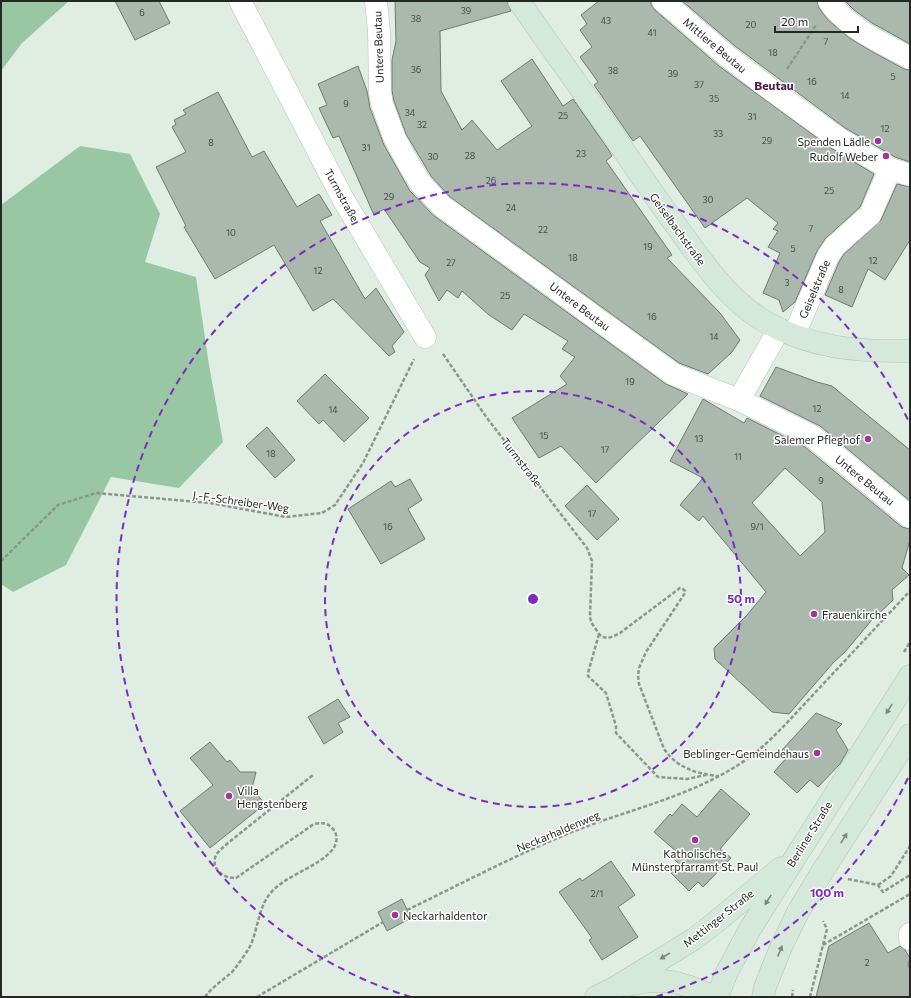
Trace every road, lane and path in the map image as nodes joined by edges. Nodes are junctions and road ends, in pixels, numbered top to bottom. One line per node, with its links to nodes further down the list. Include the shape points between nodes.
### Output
1 (240, 1): 10 (street, Turmstraße, via 343,199)
2 (376, 1): 12 (street, Untere Beutau, via 382,104 395,139 414,174 430,195 674,374)
3 (519, 1): 9 (main road, Geiselbachstraße, via 651,191 720,284 745,307)
4 (663, 1): 7 (street, Mittlere Beutau)
5 (830, 2): 6 (street, via 843,18 854,26); 7 (path)
6 (910, 58)
7 (773, 92): 8 (street, Mittlere Beutau, via 838,138)
8 (900, 172): 9 (street, Geiselstraße, via 870,215 835,246)
9 (787, 332): 11 (main road, Geiselbachstraße, via 836,347); 12 (street, Geiselstraße)
10 (426, 338): 14 (path, J.-F.-Schreiber-Weg, via 363,463 335,505 322,513 286,517 210,503 96,493 58,505); 16 (path, Turmstraße, via 437,346 487,418 587,548 592,561 590,616)
11 (910, 351)
12 (739, 400): 13 (street, Untere Beutau, via 812,436)
13 (910, 516)
14 (1, 561)
15 (910, 591): 21 (path, Neckarhaldenweg, via 763,747)
16 (598, 634): 19 (path, via 588,676 606,693 616,733 658,777 687,779); 19 (path, via 608,638 620,633 680,588 685,591 644,656 639,668 638,684 668,755 689,770)
17 (910, 676): 23 (main road, Berliner Straße, one-way to 23)
18 (910, 735): 35 (main road, one-way to 18, via 798,912)
19 (706, 774): 21 (path)
20 (313, 775): 36 (path, via 228,843 216,856 216,868 220,873 236,878 314,824 328,824 337,838 336,844 328,854 286,880 269,895 252,942 244,955 231,972)
21 (719, 776): 28 (path, Neckarhaldenweg, via 665,800 576,831)
22 (910, 846): 26 (path, via 891,876)
23 (796, 855): 34 (main road, Mettinger Straße, one-way to 34, via 705,930); 39 (main road, Berliner Straße, one-way to 39, via 750,929)
24 (910, 875): 26 (path, via 883,892)
25 (843, 878): 26 (path)
26 (878, 885)
27 (910, 894): 33 (path)
28 (407, 910)
29 (820, 917): 33 (path, via 827,929)
30 (383, 922): 37 (path)
31 (910, 934): 32 (street)
32 (910, 939)
33 (823, 945): 40 (path)
34 (616, 987): 38 (main road, Mettinger Straße); 39 (main road, Mettinger Straße, via 638,982 675,981)
35 (761, 994)
36 (205, 997)
37 (257, 997)
38 (596, 997)
39 (715, 997)
40 (810, 997)

